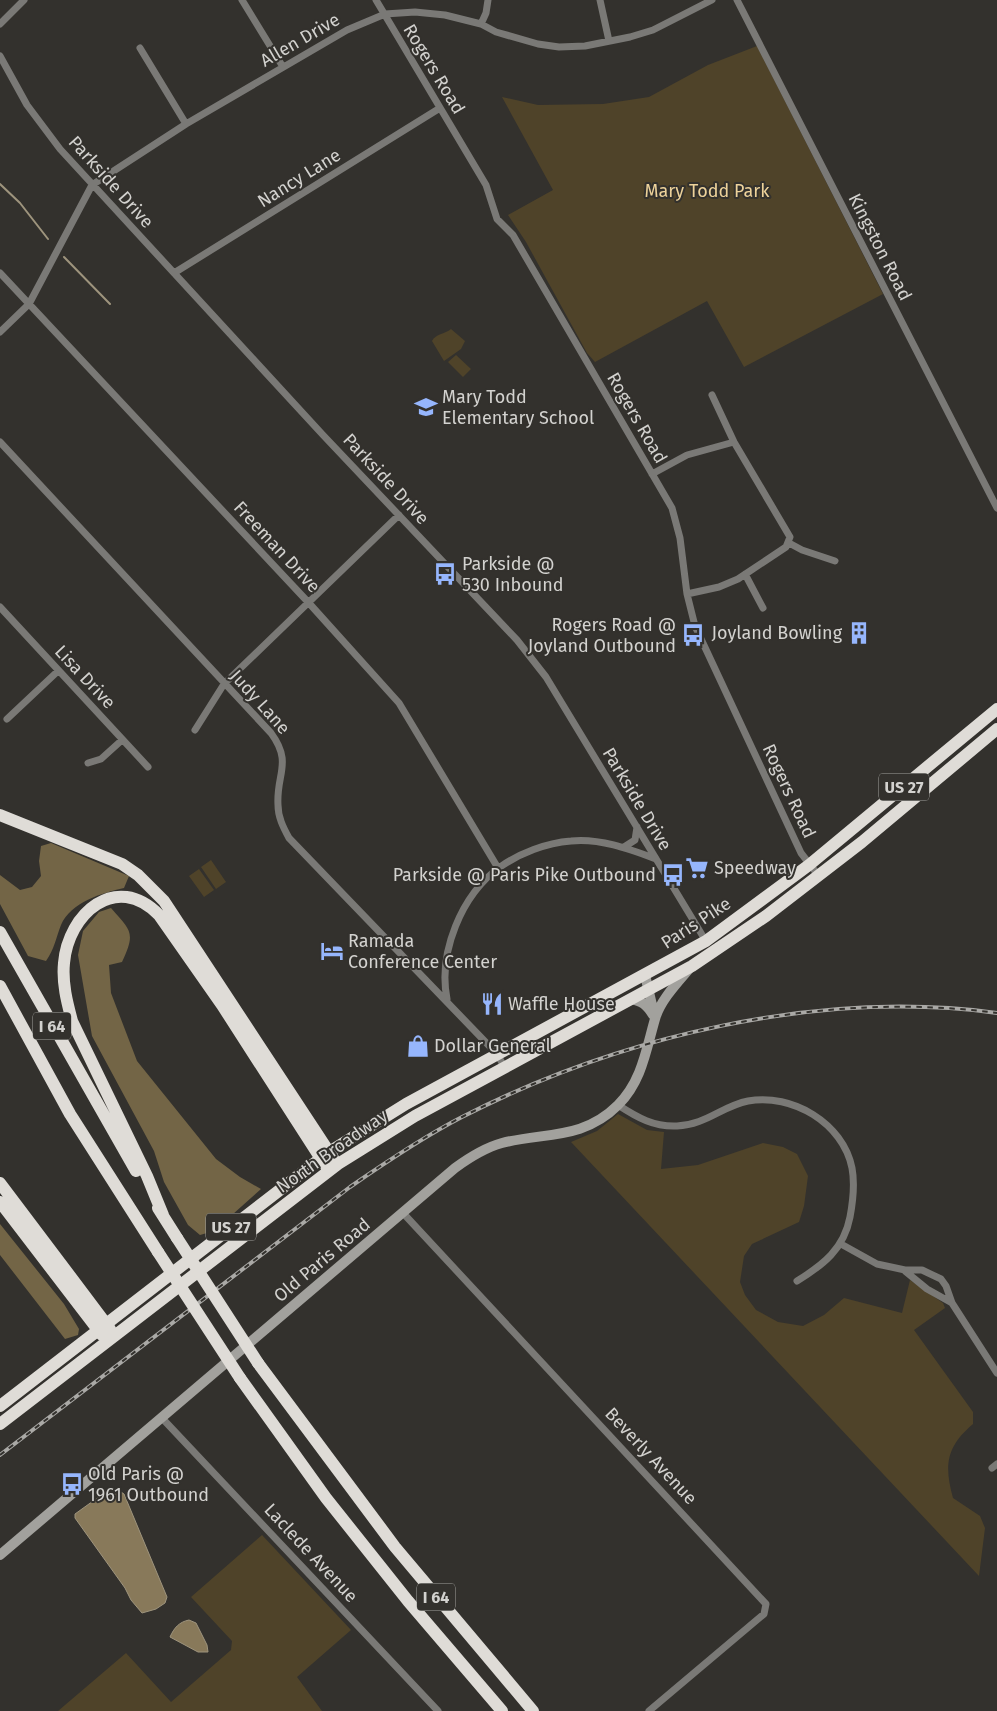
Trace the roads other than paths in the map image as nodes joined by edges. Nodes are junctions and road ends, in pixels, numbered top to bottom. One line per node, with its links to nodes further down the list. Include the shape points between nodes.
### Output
1 (24, 0): 9 (street)
2 (242, 0): 14 (street)
3 (376, 0): 8 (street, Rogers Road)
4 (488, 0): 10 (street)
5 (600, 0): 11 (street)
6 (712, 0): 11 (street, Allen Drive, via 653,30)
7 (737, 0): 26 (street, Kingston Road)
8 (384, 14): 10 (street, Allen Drive, via 415,12 444,15); 14 (street, Allen Drive, via 347,30); 15 (street, Rogers Road)
9 (0, 24)
10 (480, 24): 11 (street, Allen Drive, via 517,39 559,47)
11 (609, 41)
12 (140, 48): 16 (street)
13 (0, 56): 17 (street, Parkside Drive, via 36,118)
14 (283, 67): 16 (street, Allen Drive)
15 (440, 108): 19 (street, Nancy Lane); 25 (street, Rogers Road, via 486,185 497,219 513,235)
16 (186, 124): 17 (street, Allen Drive)
17 (92, 185): 19 (street, Parkside Drive); 20 (street, Allen Drive)
18 (0, 273): 20 (street, Freeman Drive)
19 (174, 273): 27 (street, Parkside Drive)
20 (29, 304): 21 (street, Allen Drive); 32 (street, Freeman Drive)
21 (0, 332)
22 (712, 395): 24 (street)
23 (0, 442): 36 (street, Judy Lane)
24 (734, 442): 25 (street, via 688,455); 28 (street, via 790,537)
25 (652, 474): 31 (street, Rogers Road, via 675,515)
26 (997, 508)
27 (399, 515): 32 (street); 45 (street, Parkside Drive, via 517,640 546,678)
28 (789, 542): 29 (street); 30 (street)
29 (835, 561)
30 (745, 574): 31 (street, via 719,587); 34 (street)
31 (687, 594): 48 (street, Rogers Road, via 695,626)
32 (308, 602): 36 (street); 49 (street, Freeman Drive, via 399,703)
33 (0, 607): 35 (street, Lisa Drive)
34 (763, 608)
35 (58, 671): 38 (street); 41 (street, Lisa Drive)
36 (224, 684): 39 (street); 59 (street, Judy Lane, via 280,744 282,773 278,804 281,823 289,838)
37 (997, 709): 48 (highway, Paris Pike / US 27)
38 (7, 719)
39 (195, 730)
40 (997, 730): 50 (highway, Paris Pike / US 27)
41 (122, 740): 42 (street, via 101,759); 43 (street, Lisa Drive)
42 (88, 763)
43 (148, 767)
44 (0, 815): 66 (highway, via 107,857 138,875 152,888 170,909)
45 (637, 828): 46 (street, via 635,840); 47 (street, Parkside Drive)
46 (624, 847): 47 (street); 49 (street, via 585,840 556,843)
47 (657, 859): 52 (street, Parkside Drive)
48 (809, 865): 50 (street, Rogers Road); 52 (highway, Paris Pike / US 27)
49 (498, 868): 59 (street, via 467,904 449,944 444,967)
50 (818, 875): 52 (highway, Paris Pike / US 27, via 766,916)
51 (0, 932): 71 (highway, I 64, via 104,1119)
52 (709, 946): 53 (highway, North Broadway / US 27); 54 (highway, Paris Pike / US 27)
53 (692, 966): 56 (highway, North Broadway / US 27); 60 (street)
54 (646, 975): 56 (street, Old Paris Road); 63 (highway, North Broadway / US 27)
55 (0, 986): 61 (highway, I 64)
56 (652, 988): 58 (highway, North Broadway / US 27); 60 (street, Old Paris Road); 62 (street, Old Paris Road)
57 (0, 994): 61 (highway)
58 (631, 999): 62 (street, via 647,1005); 64 (highway, North Broadway / US 27)
59 (447, 1000): 63 (street, Judy Lane)
60 (663, 1005): 62 (street, Old Paris Road)
61 (14, 1014): 84 (highway, I 64, bridge, via 70,1114 240,1378 326,1498)
62 (655, 1018): 65 (street, Old Paris Road, via 642,1068)
63 (497, 1054): 64 (street, Judy Lane); 66 (highway, North Broadway / US 27, via 406,1104)
64 (505, 1068): 67 (highway, North Broadway / US 27, via 414,1116)
65 (618, 1105): 70 (street, Old Paris Road, via 595,1122 572,1132 518,1140 483,1150 455,1168); 72 (street, via 646,1122 668,1126 704,1122 734,1105 761,1100 782,1101 812,1114 841,1141 852,1168 853,1202)
66 (325, 1155): 67 (highway); 71 (highway, via 159,915 152,907 132,898 110,898 82,916 71,934 64,963 66,1000 72,1021); 76 (highway, North Broadway / US 27)
67 (333, 1168): 77 (highway, North Broadway / US 27)
68 (0, 1183): 76 (highway)
69 (0, 1202): 76 (highway)
70 (403, 1213): 80 (street, Old Paris Road); 86 (street, Beverly Avenue, via 766,1604 764,1614)
71 (163, 1215): 85 (highway, I 64, bridge, via 258,1363 395,1547)
72 (841, 1244): 73 (street, via 877,1264); 74 (street, via 826,1262)
73 (905, 1270): 75 (street); 75 (street, via 922,1270 941,1279)
74 (797, 1281)
75 (952, 1304): 78 (street)
76 (101, 1327): 77 (highway); 79 (highway, North Broadway / US 27)
77 (110, 1338): 81 (highway, North Broadway / US 27)
78 (997, 1373)
79 (0, 1406)
80 (161, 1417): 82 (street, Old Paris Road); 83 (street, Laclede Avenue)
81 (0, 1424)
82 (0, 1555)
83 (438, 1711)
84 (502, 1711)
85 (533, 1711)
86 (649, 1711)

